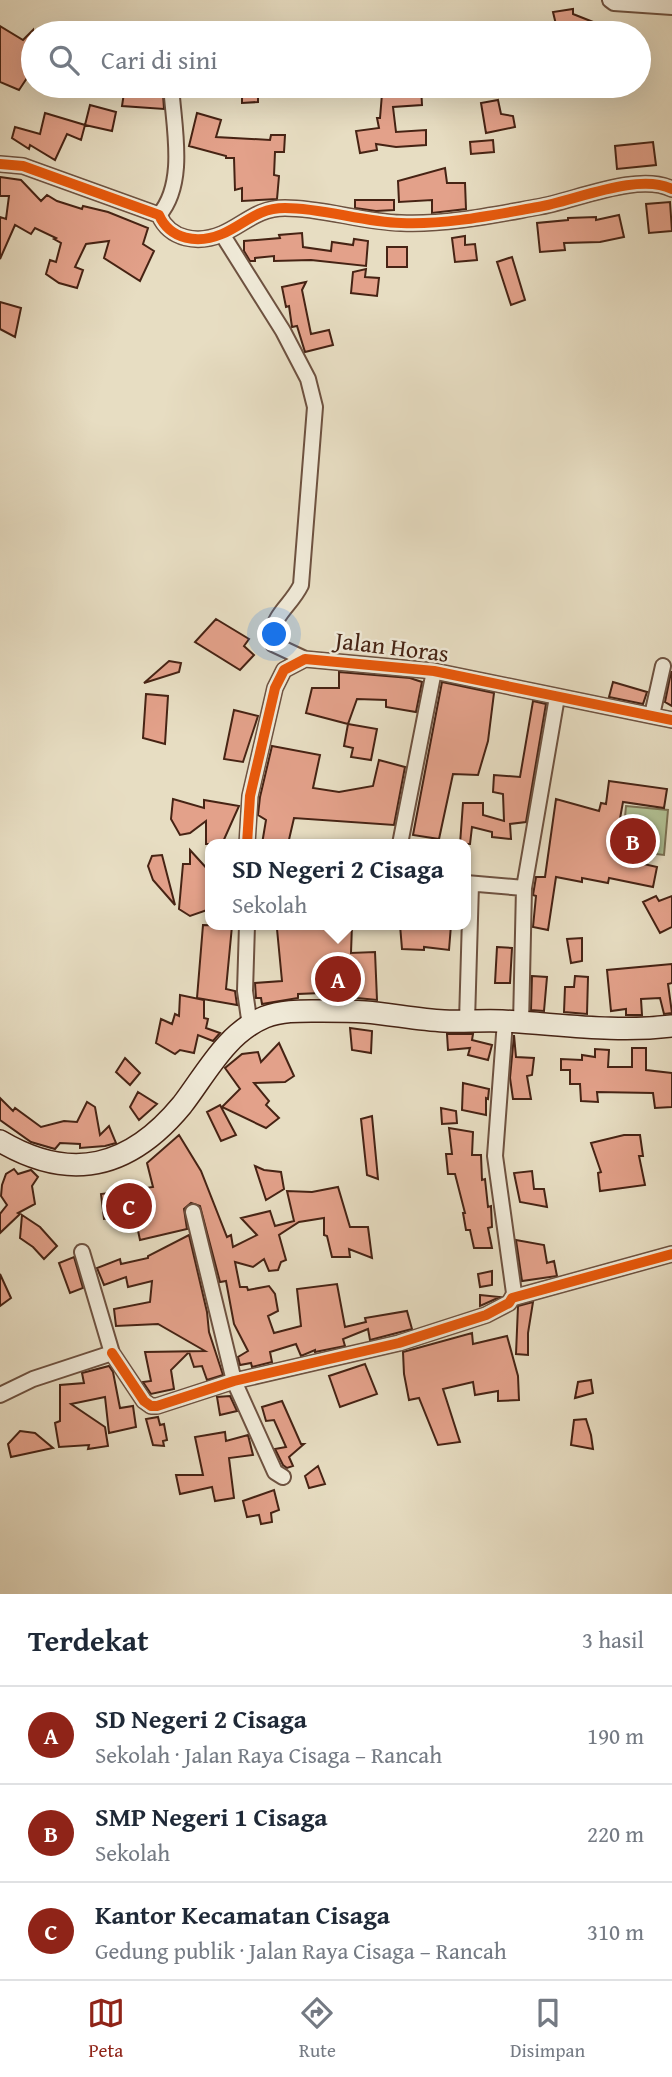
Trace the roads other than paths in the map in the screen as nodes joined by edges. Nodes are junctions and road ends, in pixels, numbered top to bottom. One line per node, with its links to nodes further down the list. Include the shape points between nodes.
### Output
1 (610, 0): 2 (street)
2 (669, 4)
3 (172, 98): 6 (street, via 176,163 172,192)
4 (0, 164): 6 (street, via 23,166)
5 (672, 189): 7 (street, via 650,183 443,222 366,220 284,208 251,216)
6 (159, 215): 7 (street, via 163,226 184,237)
7 (222, 234): 8 (street, via 283,331 313,393 301,585 280,612 270,639)
8 (305, 659): 10 (street, Jalan Horas); 14 (street, Jalan Horas, via 284,670 275,688 250,796)
9 (663, 666): 12 (street)
10 (434, 671): 11 (street, Jalan Horas); 15 (street)
11 (557, 696): 12 (street, Jalan Horas); 17 (street)
12 (652, 715): 13 (street, Jalan Horas)
13 (672, 720)
14 (247, 839)
15 (401, 839)
16 (471, 883): 17 (street)
17 (524, 888): 21 (street)
18 (247, 930): 22 (street, via 245,991)
19 (468, 930): 20 (street)
20 (467, 1021): 21 (main road); 22 (main road, via 297,1010 265,1017)
21 (513, 1023): 23 (main road); 28 (street, via 495,1156)
22 (250, 1026): 24 (main road, via 210,1065 181,1106 122,1156 63,1165)
23 (672, 1026)
24 (0, 1141)
25 (192, 1212): 30 (street)
26 (82, 1252): 29 (street)
27 (672, 1254): 28 (street)
28 (512, 1298): 30 (street, via 486,1315 399,1343)
29 (112, 1353): 30 (street, via 151,1406); 31 (street)
30 (234, 1381): 32 (street, via 275,1472)
31 (0, 1395)
32 (283, 1477)

